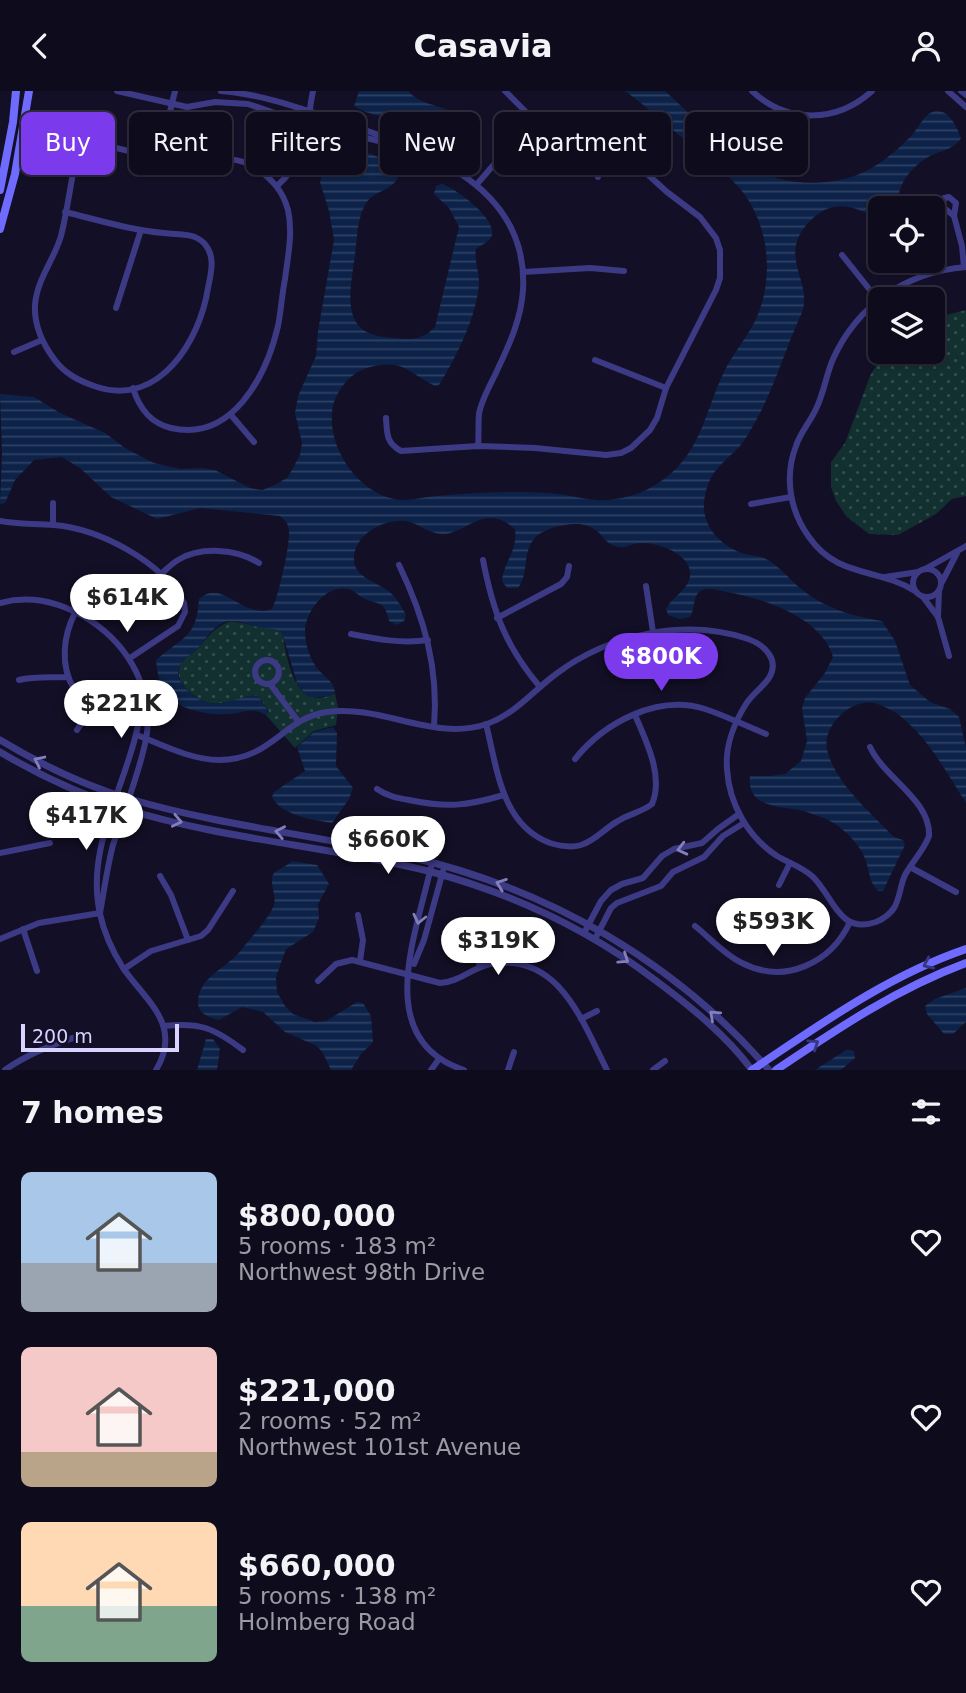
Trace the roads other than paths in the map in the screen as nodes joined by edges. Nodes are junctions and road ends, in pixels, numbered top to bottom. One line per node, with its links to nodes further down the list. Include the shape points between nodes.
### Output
1 (16, 91): 28 (main road)
2 (29, 91): 31 (main road)
3 (117, 91): 13 (street)
4 (175, 91): 13 (street)
5 (221, 91): 15 (street)
6 (313, 91): 15 (street)
7 (505, 91): 18 (street)
8 (752, 91): 9 (street, via 774,108 815,116 839,112)
9 (872, 91)
10 (948, 91): 14 (street)
11 (961, 91): 12 (street)
12 (966, 95)
13 (172, 105): 16 (street); 17 (street, via 222,102)
14 (966, 107)
15 (309, 111): 19 (street)
16 (170, 112)
17 (272, 112)
18 (526, 112)
19 (380, 136)
20 (129, 151): 29 (street, via 106,145 86,150 75,163)
21 (232, 160): 27 (street, via 253,166)
22 (494, 165): 26 (street)
23 (289, 175): 27 (street)
24 (463, 175): 26 (street)
25 (649, 175): 45 (street, via 701,217 720,250 716,290)
26 (477, 184): 36 (street, via 503,214)
27 (277, 186): 46 (street, via 291,234 278,326 261,372)
28 (0, 190)
29 (65, 212): 32 (street); 41 (street, via 54,255 38,290 36,322)
30 (954, 216): 34 (street)
31 (0, 229)
32 (141, 230): 39 (street); 44 (street, via 198,238 212,262 193,339 159,377)
33 (842, 255): 38 (street)
34 (965, 267): 37 (street, via 918,277)
35 (624, 271): 36 (street)
36 (523, 272): 49 (street, via 521,310 479,414)
37 (900, 287)
38 (868, 288)
39 (117, 308)
40 (868, 309): 50 (street, via 833,360 816,409 795,447)
41 (42, 340): 42 (street); 44 (street, via 60,367 74,377 104,389)
42 (14, 352)
43 (595, 359): 45 (street)
44 (133, 388): 46 (street, via 145,413 168,428 193,432)
45 (666, 389): 49 (street, via 650,430 621,453)
46 (231, 415): 48 (street)
47 (386, 418): 49 (street, via 388,439 401,451)
48 (254, 442)
49 (478, 446)
50 (791, 497): 52 (street); 63 (street, via 802,526 821,551 848,569)
51 (53, 503): 54 (street)
52 (751, 504)
53 (0, 521): 54 (street)
54 (53, 524): 62 (street, via 104,537)
55 (966, 546): 56 (street)
56 (957, 553): 61 (street); 64 (street)
57 (483, 560): 72 (street)
58 (259, 563): 62 (street, via 239,554 201,552 177,560)
59 (399, 565): 75 (street)
60 (569, 566): 72 (street, via 561,584)
61 (921, 570): 63 (street); 64 (street, via 936,572); 66 (street, via 913,583)
62 (160, 575): 77 (street, via 184,603 183,619)
63 (880, 578): 66 (street)
64 (942, 583): 67 (street)
65 (646, 586): 73 (street)
66 (915, 591): 68 (street)
67 (939, 591): 68 (street); 71 (street)
68 (923, 597): 71 (street)
69 (0, 603): 70 (street, via 43,600)
70 (75, 613): 77 (street, via 104,630); 78 (street, via 66,637)
71 (937, 617): 76 (street)
72 (497, 618): 81 (street, via 512,650)
73 (653, 632): 81 (street, via 602,647); 85 (street, via 724,633 761,645 773,666 768,680)
74 (351, 634): 75 (street, via 378,640)
75 (428, 640): 87 (street)
76 (949, 656)
77 (130, 658): 82 (street)
78 (67, 677): 79 (street); 88 (street, via 84,708)
79 (19, 680)
80 (270, 684): 84 (street)
81 (540, 688): 86 (street, via 524,703)
82 (142, 689): 89 (street); 91 (street, via 148,718)
83 (635, 715): 85 (street, via 670,705 690,706); 95 (street, via 600,734); 98 (street, via 653,764 656,791 652,804 595,838 570,847 531,833 515,817)
84 (298, 721): 87 (street, via 327,712 365,712); 91 (street, via 255,753 221,760)
85 (736, 722): 90 (street); 102 (street, via 726,769)
86 (486, 724): 87 (street); 98 (street)
87 (435, 727)
88 (77, 730)
89 (137, 734): 91 (street); 97 (street)
90 (766, 734)
91 (146, 739): 99 (street)
92 (0, 740): 97 (street, one-way to 92)
93 (870, 747): 109 (street, via 882,768 909,792 930,828 926,844)
94 (0, 752): 100 (street)
95 (575, 759)
96 (377, 789): 98 (street, via 387,796 443,807)
97 (117, 795): 99 (street); 100 (street)
98 (504, 795)
99 (128, 799): 101 (street); 106 (street, one-way to 99)
100 (114, 804): 101 (street); 116 (street, via 97,865)
101 (125, 809): 110 (street, one-way to 110); 116 (street, via 107,867)
102 (739, 814): 103 (street); 119 (street, one-way to 119, via 702,843 662,856 643,879 611,890)
103 (744, 823): 107 (street, via 761,843); 122 (street, via 704,857 673,872 661,886 617,903)
104 (50, 843): 105 (street)
105 (0, 853)
106 (432, 862): 108 (street); 110 (street)
107 (790, 863): 113 (street); 118 (street, via 811,876)
108 (444, 865): 111 (street); 119 (street, one-way to 108, via 517,890)
109 (910, 867): 115 (street); 118 (street, via 888,914 872,923)
110 (430, 872): 111 (street); 134 (street, one-way to 134)
111 (442, 875): 123 (street, via 534,908); 134 (street)
112 (160, 876): 126 (street)
113 (779, 885)
114 (233, 891): 126 (street, via 208,930)
115 (956, 892)
116 (100, 913): 121 (street); 132 (street)
117 (358, 915): 129 (street, via 363,940)
118 (850, 922): 120 (street, via 835,947 814,963 775,971 741,963)
119 (589, 924): 122 (street); 123 (street)
120 (695, 926)
121 (23, 929): 124 (street); 133 (street)
122 (600, 929): 125 (street); 144 (street, one-way to 122, via 706,1007)
123 (584, 933): 125 (street)
124 (0, 939)
125 (595, 939): 152 (street, one-way to 152, via 699,1015)
126 (188, 940): 132 (street, via 151,951)
127 (474, 946): 131 (street)
128 (966, 949): 144 (main road, one-way to 144, via 894,979 831,1016)
129 (360, 961): 134 (street); 135 (street, via 336,964)
130 (966, 963): 153 (main road, one-way to 130, via 870,1007)
131 (480, 967): 134 (street, via 451,982); 137 (street, via 505,963 535,969 563,989)
132 (124, 969): 138 (street, via 149,997)
133 (37, 971)
134 (409, 975): 142 (street, via 407,1004 414,1030)
135 (318, 981)
136 (597, 1011): 137 (street)
137 (581, 1019): 150 (street)
138 (164, 1026): 140 (street, via 209,1028); 146 (street, via 163,1053)
139 (83, 1035): 145 (street)
140 (243, 1050)
141 (514, 1052): 149 (street)
142 (439, 1059): 147 (street); 148 (street)
143 (665, 1062): 151 (street)
144 (766, 1066): 152 (main road)
145 (2, 1069)
146 (156, 1070)
147 (431, 1070)
148 (464, 1070)
149 (508, 1070)
150 (607, 1070)
151 (653, 1070)
152 (752, 1070)
153 (776, 1070)

